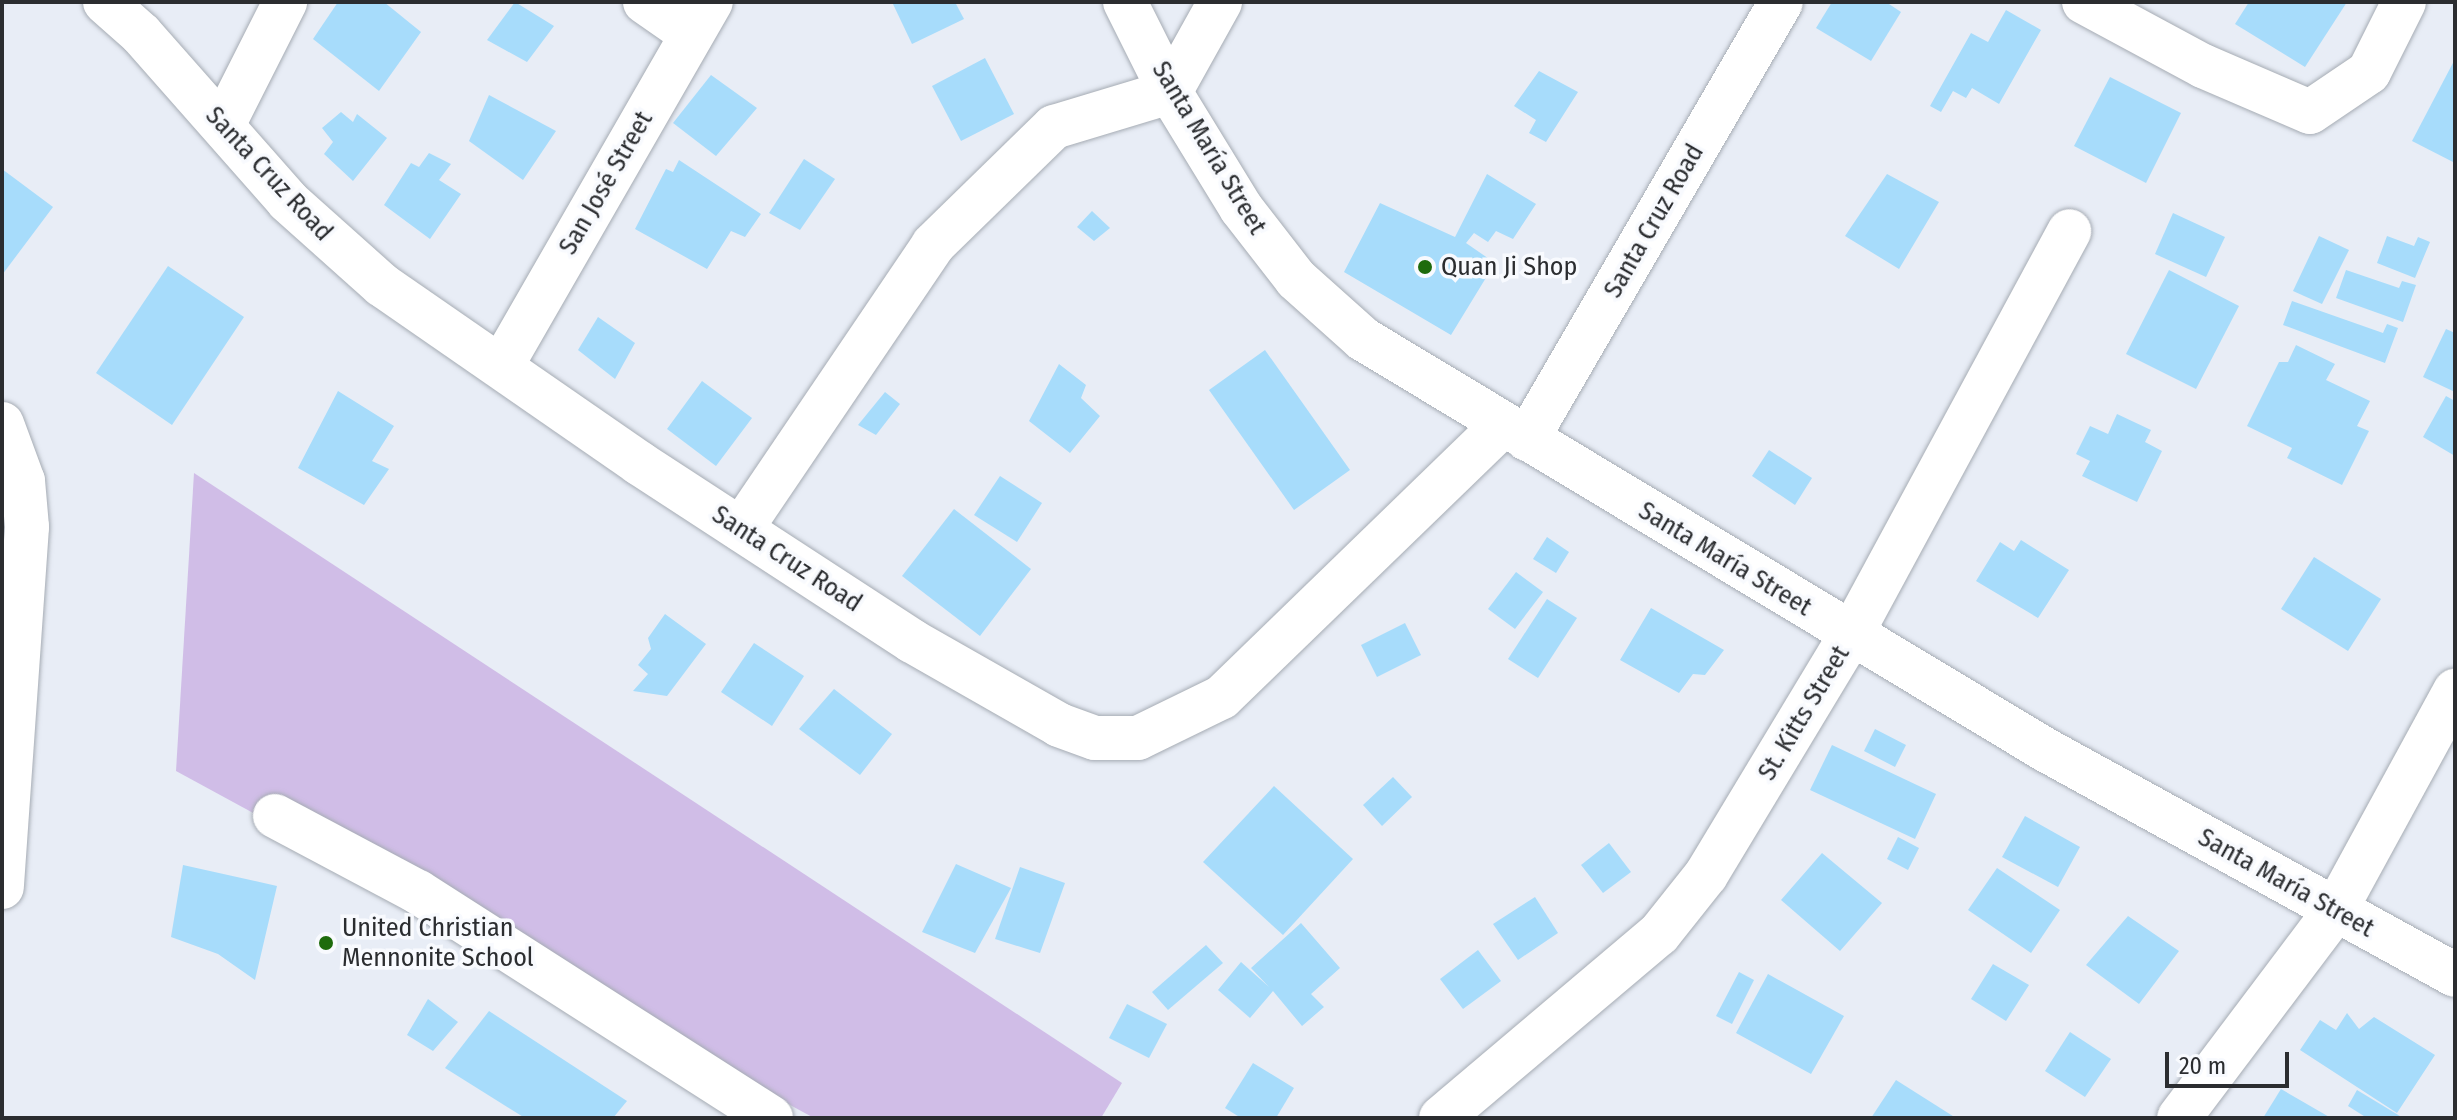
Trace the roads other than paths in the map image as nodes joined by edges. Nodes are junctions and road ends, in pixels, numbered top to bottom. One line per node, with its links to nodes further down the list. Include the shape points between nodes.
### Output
1 (105, 2): 11 (street, Santa Cruz Road)
2 (285, 2): 11 (street)
3 (645, 2): 9 (street)
4 (1125, 2): 10 (street, Santa María Street)
5 (1220, 2): 10 (street)
6 (1781, 2): 15 (street, Santa Cruz Road)
7 (2084, 2): 8 (street, via 2203,66 2310,112 2369,72)
8 (2404, 2)
9 (701, 18): 13 (street, San José Street)
10 (1170, 92): 15 (street, Santa María Street, via 1241,208 1307,290 1363,339); 16 (street, via 1054,127 933,245)
11 (223, 125): 13 (street, Santa Cruz Road, via 335,246 382,285)
12 (2069, 231): 17 (street, St. Kitts Street)
13 (502, 365): 16 (street, Santa Cruz Road)
14 (2, 424): 20 (street, via 23,481 27,527)
15 (1515, 432): 16 (street, Santa Cruz Road, via 1222,697 1138,738 1095,738 1059,725 912,641); 17 (street, Santa María Street)
16 (741, 529)
17 (1851, 635): 21 (street, Santa María Street); 24 (street, St. Kitts Street, via 1706,875 1659,934)
18 (2455, 691): 21 (street)
19 (275, 816): 23 (street, via 418,892)
20 (2, 887)
21 (2335, 911): 22 (street, Santa María Street); 25 (street)
22 (2455, 975)
23 (771, 1118)
24 (1441, 1118)
25 (2179, 1118)

